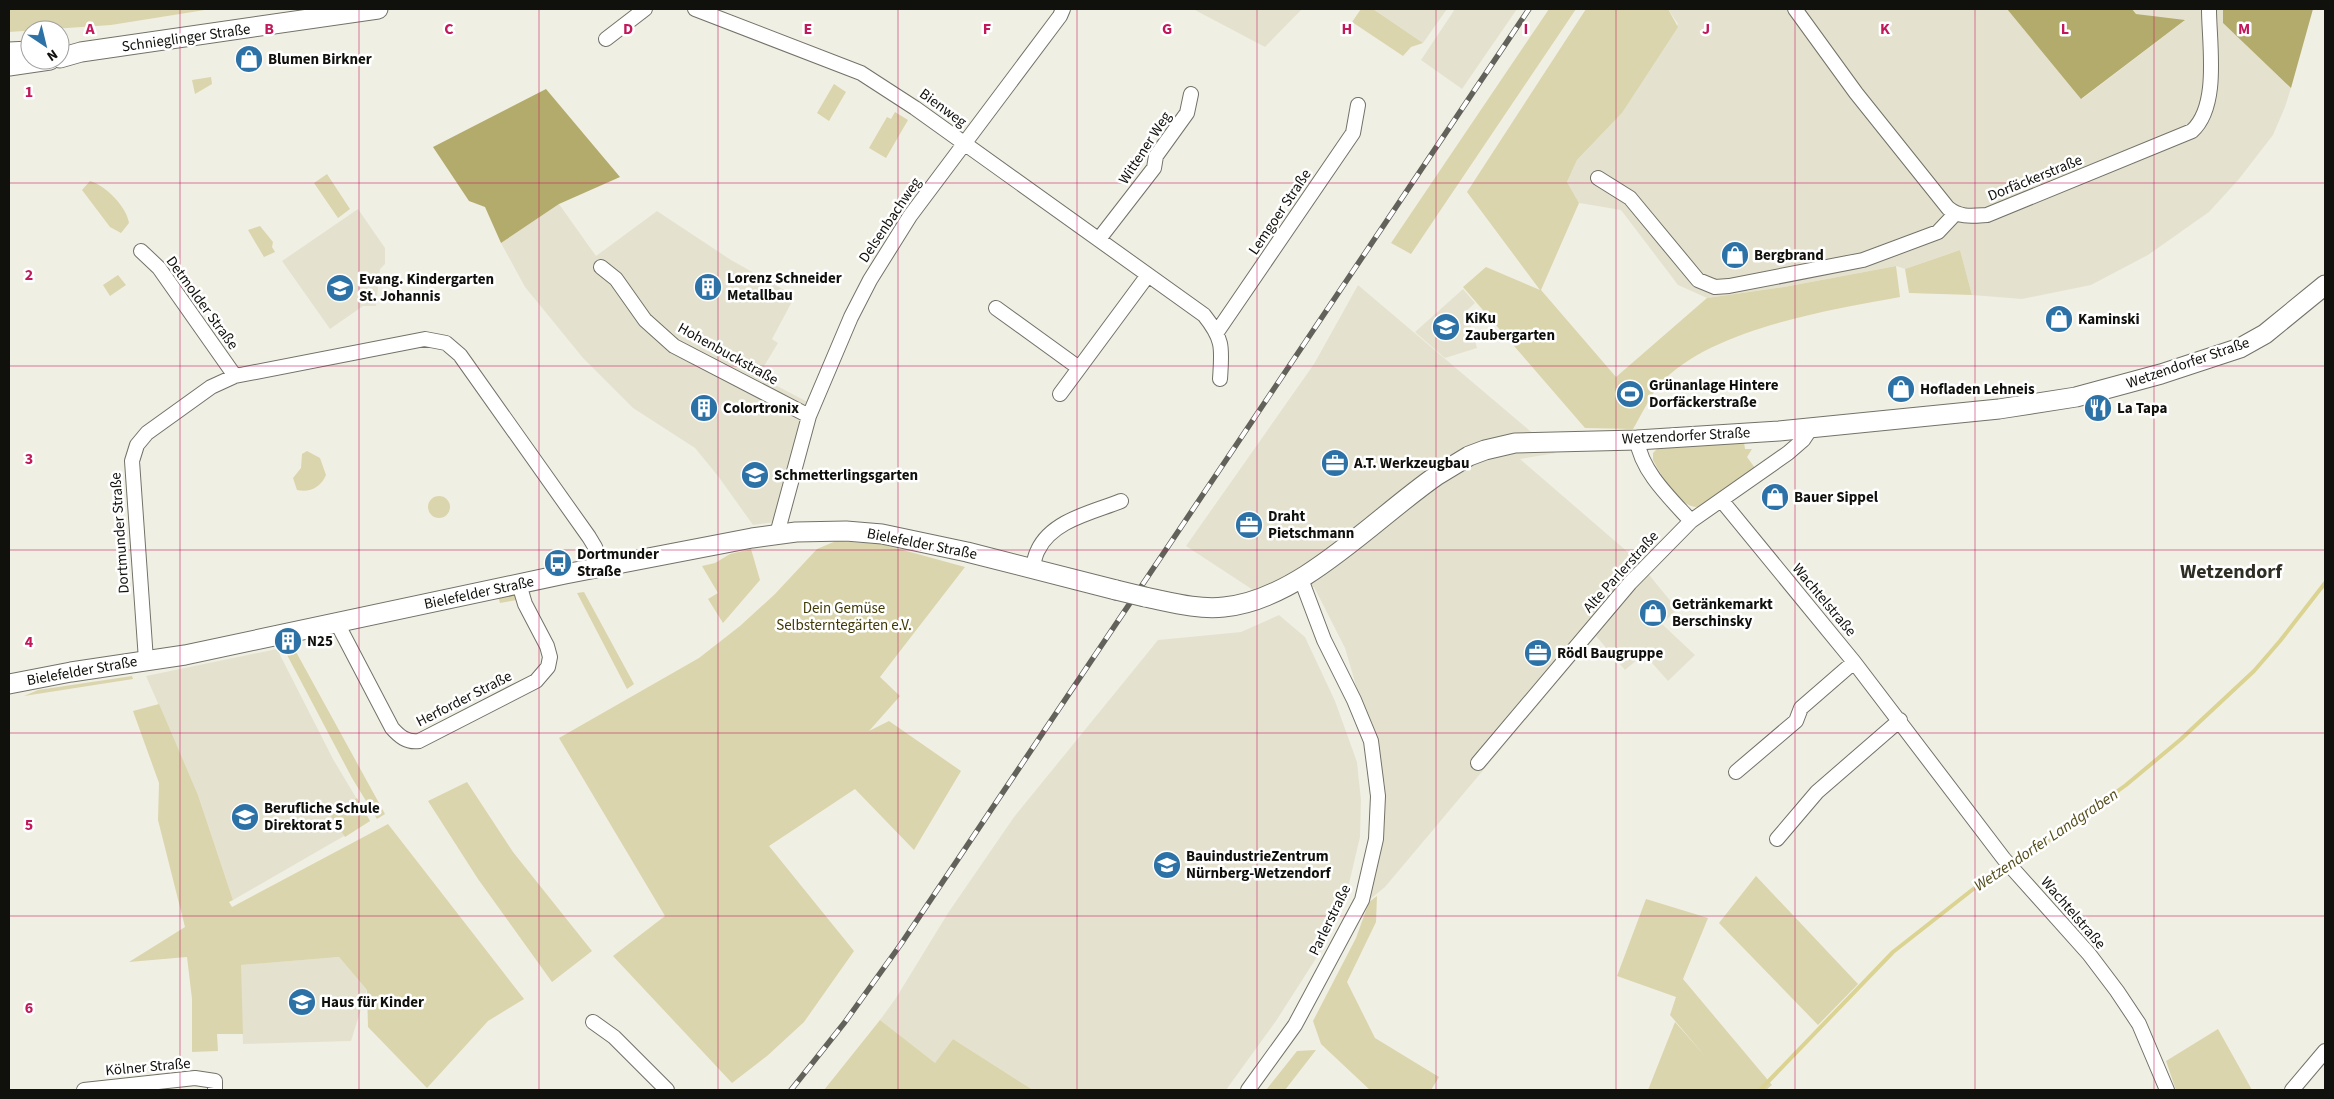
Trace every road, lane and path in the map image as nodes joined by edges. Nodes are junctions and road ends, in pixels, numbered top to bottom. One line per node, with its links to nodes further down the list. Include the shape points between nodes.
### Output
1 (378, 9): 9 (street, Schnieglinger Straße)
2 (645, 9): 7 (street)
3 (695, 9): 13 (street, Bienweg, via 861,72)
4 (1063, 9): 13 (street, Delsenbachweg)
5 (1795, 9): 15 (street, via 1856,93)
6 (2209, 9): 15 (street, Dorfäckerstraße, via 2210,94 2200,124 2192,131 1987,215)
7 (606, 39)
8 (70, 52): 9 (street, Schnieglinger Straße)
9 (82, 52): 10 (street, Schnieglinger Straße)
10 (70, 55)
11 (1191, 94): 16 (street, Wittener Weg, via 1187,113 1156,156 1154,168)
12 (1358, 105): 22 (street, Lemgoer Straße, via 1352,133)
13 (964, 144): 16 (street, Bienweg); 27 (street, Delsenbachweg, via 910,216 870,280)
14 (1598, 178): 15 (street, via 1630,198 1698,280 1715,286 1863,260 1938,232)
15 (1955, 214)
16 (1100, 239): 19 (street, Bienweg)
17 (141, 251): 24 (street, Detmolder Straße, via 159,268)
18 (601, 267): 27 (street, Hohenbuckstraße, via 616,279 645,320 674,346)
19 (1148, 275): 22 (street, Bienweg, via 1204,315); 23 (street)
20 (2325, 285): 28 (street, Wetzendorfer Straße, via 2253,342 2121,386 2032,405)
21 (996, 308): 23 (street)
22 (1217, 332): 25 (street, Bienweg, via 1222,350)
23 (1078, 368): 26 (street)
24 (235, 376): 34 (street, Dortmunder Straße, via 425,339 446,343 460,355 589,537); 40 (street, Dortmunder Straße, via 211,387 147,433 137,445 132,461)
25 (1220, 379)
26 (1060, 394)
27 (809, 416): 33 (street, Delsenbachweg)
28 (1811, 428): 29 (street, Wetzendorfer Straße); 31 (street, Alte Parlerstraße, via 1792,450)
29 (1637, 440): 32 (street, via 1638,451 1647,467); 37 (street, Wetzendorfer Straße, via 1515,443 1469,456 1429,480)
30 (1121, 501): 35 (street, via 1070,520 1051,534 1038,550)
31 (1722, 501): 32 (street, Alte Parlerstraße); 41 (street, Wachtelstraße)
32 (1691, 521): 44 (street, Alte Parlerstraße, via 1630,584)
33 (776, 534): 34 (street, Bielefelder Straße); 35 (street, Bielefelder Straße, via 816,531 882,534)
34 (601, 568): 38 (street, Bielefelder Straße)
35 (1032, 569): 36 (street, Bielefelder Straße)
36 (1067, 578): 37 (street, Wetzendorfer Straße, bridge, via 1191,606 1223,608 1260,600)
37 (1301, 579): 52 (street, Parlerstraße, via 1324,640 1371,741 1378,796 1376,839 1362,900 1295,1025)
38 (519, 584): 39 (street, Bielefelder Straße); 39 (street, Herforder Straße, via 525,604 547,646 548,667 536,681 418,741 407,740 392,728)
39 (337, 623): 40 (street, Bielefelder Straße, via 185,655)
40 (146, 660): 42 (street, Bielefelder Straße)
41 (1854, 662): 43 (street, Wachtelstraße); 45 (street, via 1801,708 1796,722)
42 (9, 684)
43 (1900, 720): 46 (street, via 1818,792); 53 (street, Wachtelstraße, via 2004,859 2089,954 2117,991 2146,1040)
44 (1478, 763)
45 (1736, 772)
46 (1777, 839)
47 (592, 1022): 51 (street, via 614,1037)
48 (2325, 1051): 54 (street)
49 (215, 1086): 50 (street, Kölner Straße, via 195,1078)
50 (84, 1090)
51 (667, 1090)
52 (1248, 1090)
53 (2166, 1090)
54 (2292, 1090)

